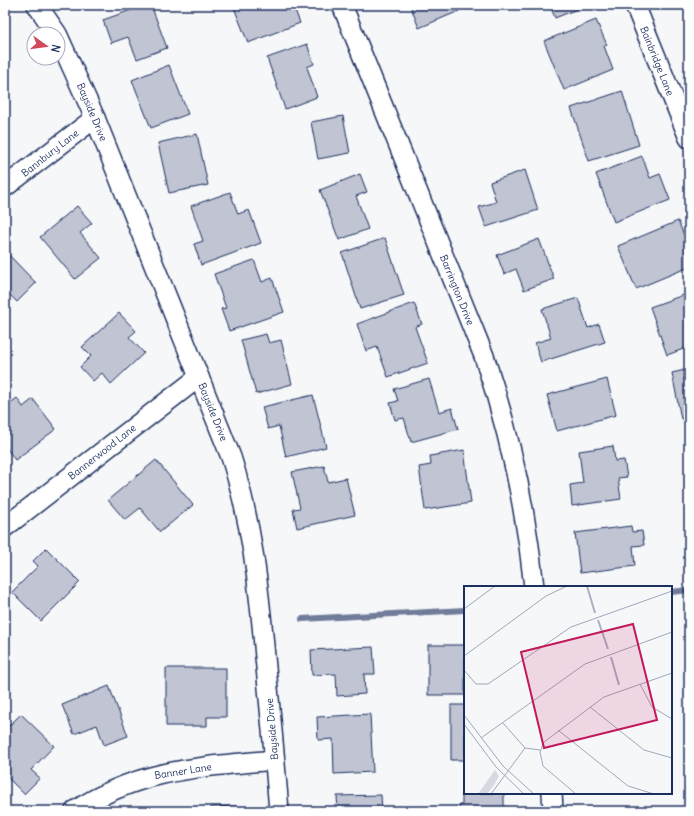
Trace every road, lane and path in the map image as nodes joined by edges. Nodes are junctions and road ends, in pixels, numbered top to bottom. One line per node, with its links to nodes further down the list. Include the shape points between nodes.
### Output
1 (37, 5): 4 (street, Bayside Drive)
2 (342, 5): 11 (street, Barrington Drive, via 495,388 520,486)
3 (635, 5): 7 (street, Bainbridge Lane)
4 (51, 26)
5 (66, 55): 6 (street, Bayside Drive)
6 (95, 118): 8 (street, Bannbury Lane); 9 (street, Bayside Drive)
7 (689, 138)
8 (5, 187)
9 (199, 377): 10 (street, Bannerwood Lane); 12 (street, Bayside Drive, via 231,457 252,537)
10 (5, 527)
11 (534, 586)
12 (274, 760): 14 (street, Banner Lane, via 187,768 157,774 110,792); 15 (street, Bayside Drive)
13 (552, 794): 16 (street)
14 (74, 811)
15 (279, 811)
16 (553, 811)

